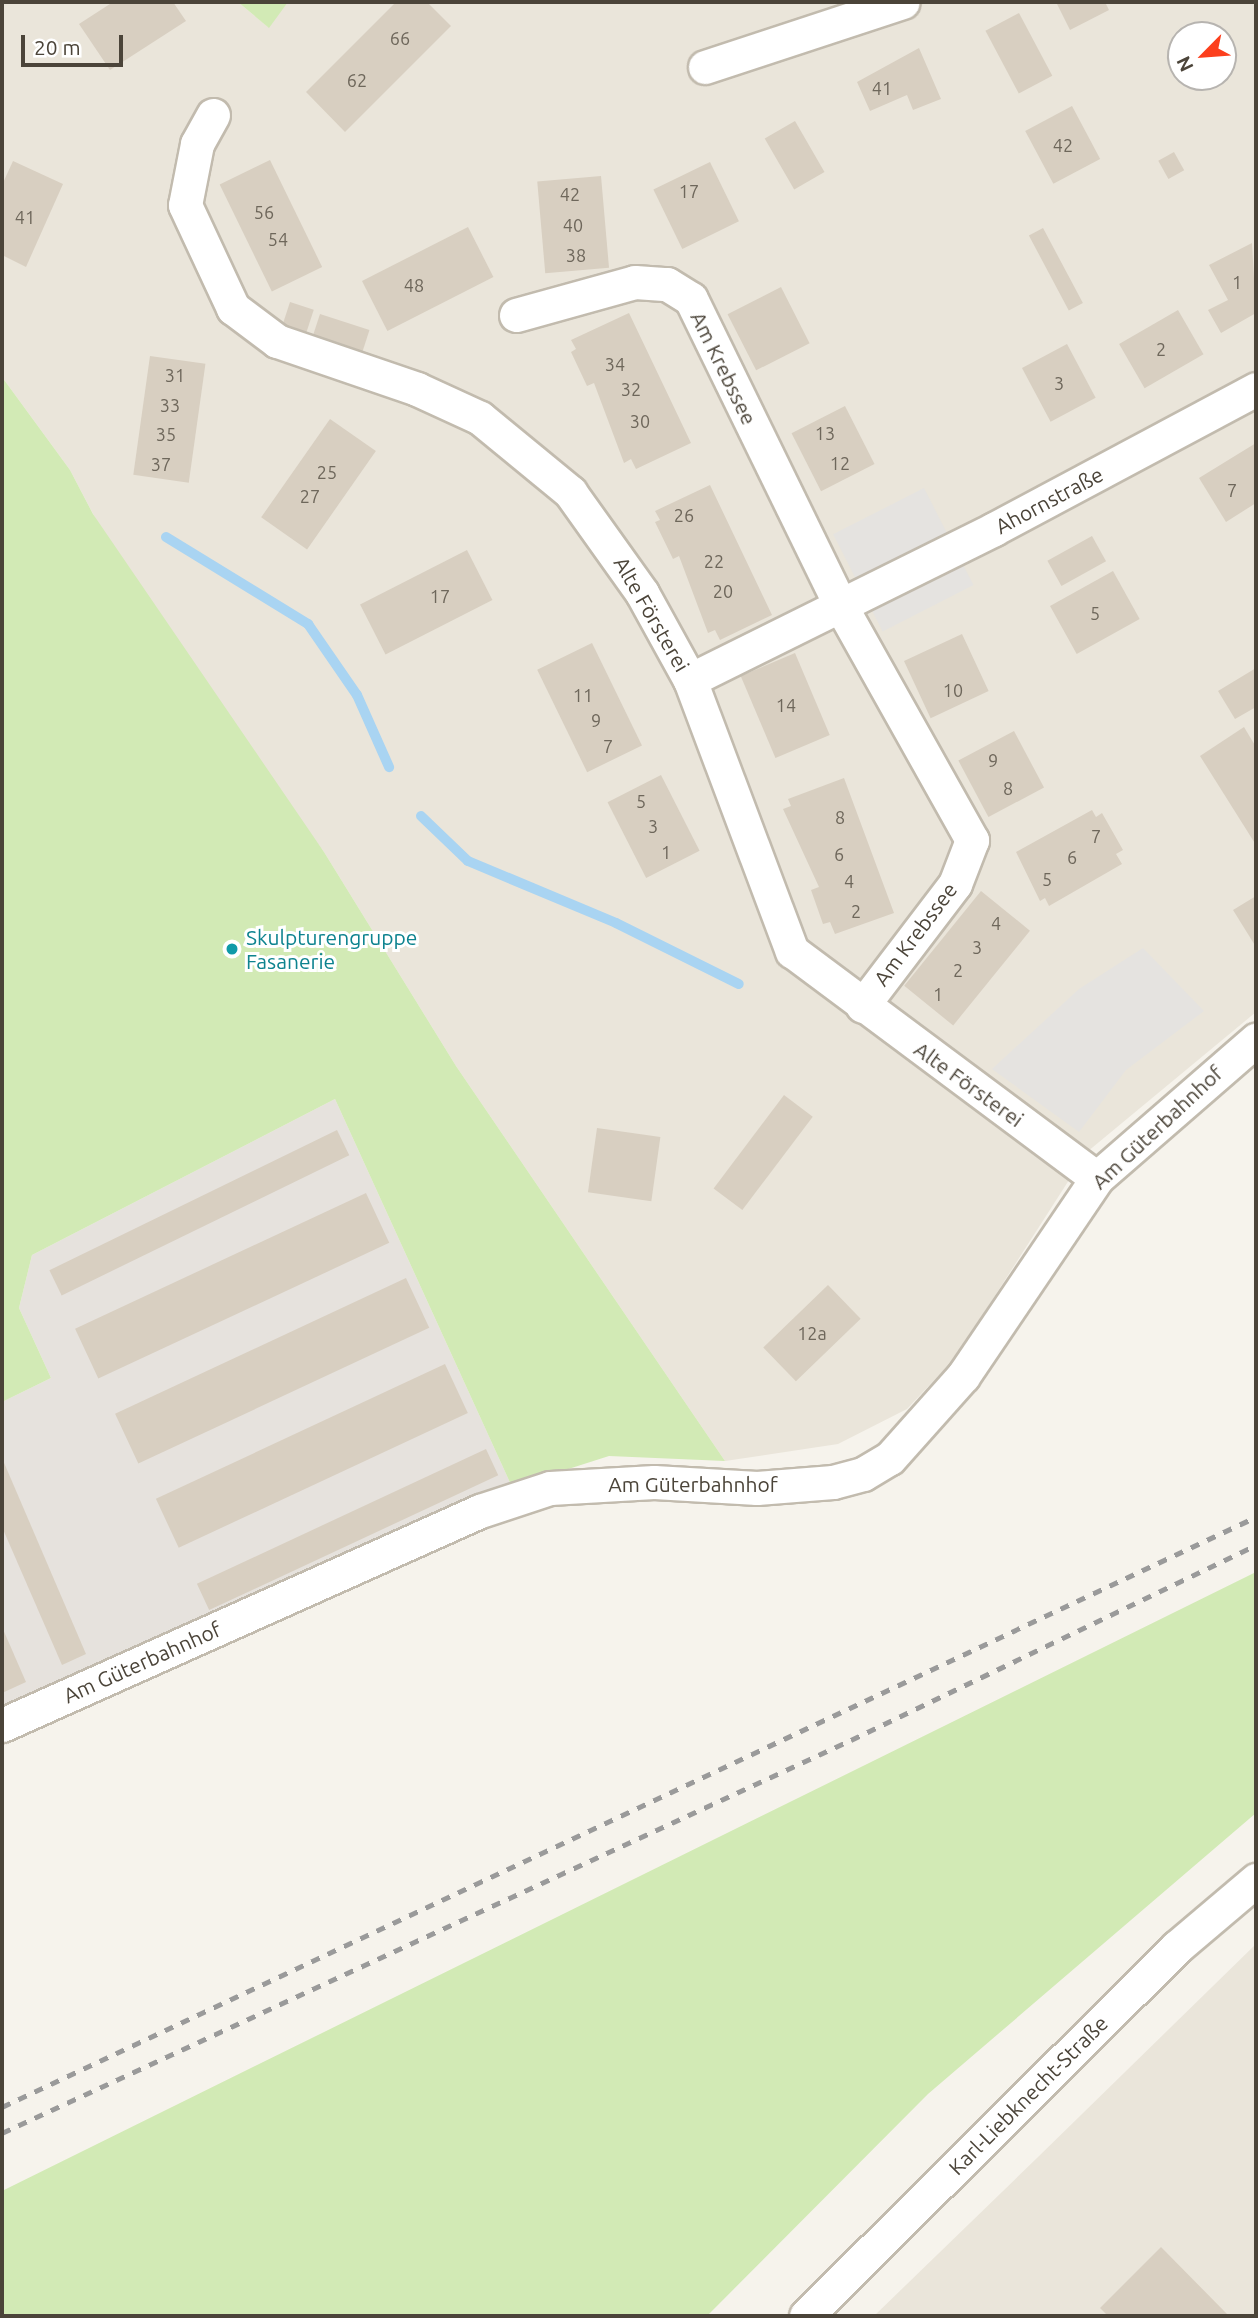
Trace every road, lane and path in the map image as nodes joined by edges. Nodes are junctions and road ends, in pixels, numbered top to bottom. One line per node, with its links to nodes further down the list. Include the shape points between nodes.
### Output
1 (903, 2): 2 (street)
2 (705, 67)
3 (214, 115): 7 (street, Alte Försterei, via 197,144 185,205 233,308 277,341 417,389 480,418 535,458 570,492 612,547)
4 (516, 315): 6 (street, Am Krebssee, via 635,282 667,284 691,299)
5 (1256, 389): 6 (street, Ahornstraße, via 994,529)
6 (839, 603): 7 (street); 8 (street, Am Krebssee, via 972,840 955,884)
7 (690, 680): 8 (street, Alte Försterei, via 792,951)
8 (862, 1006): 10 (street, Alte Försterei)
9 (1247, 1046): 10 (street, Am Güterbahnhof)
10 (1097, 1178): 11 (street, Am Güterbahnhof, via 963,1376 890,1458 863,1474 833,1482 757,1488 654,1482 550,1488 480,1511)
11 (2, 1725)
12 (1256, 1880): 13 (street, Karl-Liebknecht-Straße, via 1177,1947)
13 (806, 2316)

